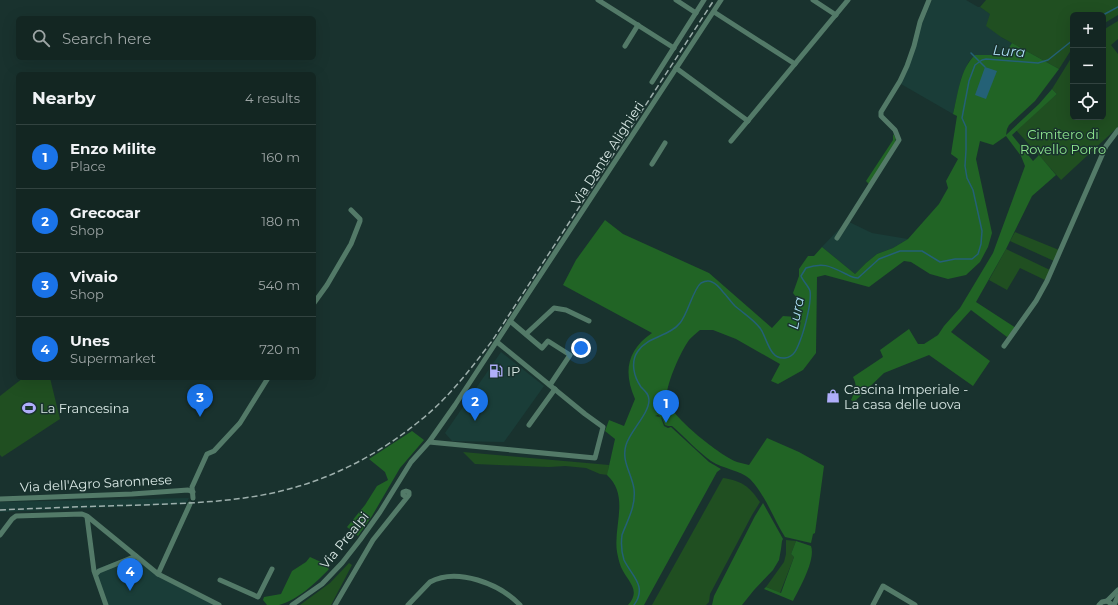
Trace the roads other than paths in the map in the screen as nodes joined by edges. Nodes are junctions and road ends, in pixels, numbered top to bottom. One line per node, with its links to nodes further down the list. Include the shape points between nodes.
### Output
1 (676, 0): 9 (street)
2 (704, 0): 9 (street)
3 (721, 0): 8 (street, Via Dante Alighieri)
4 (813, 0): 10 (street)
5 (848, 0): 10 (street)
6 (929, 0): 23 (street, via 907,66 881,112 881,116 895,130 899,140)
7 (601, 1): 11 (street)
8 (714, 12): 14 (street); 15 (street, Via Dante Alighieri)
9 (696, 13): 13 (street)
10 (836, 15): 14 (street)
11 (638, 25): 12 (street); 13 (street)
12 (625, 46)
13 (674, 48): 16 (street)
14 (795, 64): 17 (street)
15 (676, 68): 17 (street); 25 (street, Via Dante Alighieri)
16 (652, 82)
17 (748, 121): 19 (street)
18 (1118, 130): 29 (street, via 1106,146 1047,281)
19 (731, 141)
20 (665, 143): 21 (street)
21 (652, 164)
22 (351, 210): 24 (street, via 360,221 351,244)
23 (837, 238)
24 (316, 300)
25 (511, 319): 27 (street); 28 (street, Via Dante Alighieri)
26 (589, 321): 27 (street, via 566,310 554,308)
27 (526, 334): 31 (street, via 542,348 548,341 570,355)
28 (497, 342): 31 (street); 34 (street, Via Dante Alighieri)
29 (1004, 346)
30 (267, 380): 36 (street, Via dell'Agro Saronnese, via 240,423 214,451 207,454 192,487 193,495 188,490)
31 (550, 385): 32 (street)
32 (555, 389): 33 (street); 34 (street, via 603,427 595,458)
33 (529, 425)
34 (429, 442): 50 (street, Via Prealpi, via 411,462 380,512 342,563 322,584)
35 (406, 497): 51 (street, via 374,540)
36 (0, 499)
37 (190, 504): 43 (street)
38 (84, 515): 39 (street, via 16,516); 40 (street); 42 (street)
39 (0, 535)
40 (136, 556): 42 (street); 43 (street)
41 (272, 569): 44 (street, via 258,597)
42 (96, 574): 48 (street)
43 (158, 574): 49 (street)
44 (220, 580)
45 (1118, 590): 47 (street)
46 (1118, 596): 57 (street)
47 (1107, 601): 56 (street); 57 (street)
48 (106, 605)
49 (219, 605)
50 (292, 605)
51 (335, 605)
52 (408, 605): 53 (street, via 430,582 450,577 474,578 497,589)
53 (520, 605)
54 (873, 605): 55 (street, via 883,586)
55 (915, 605)
56 (1099, 605)
57 (1114, 605)

